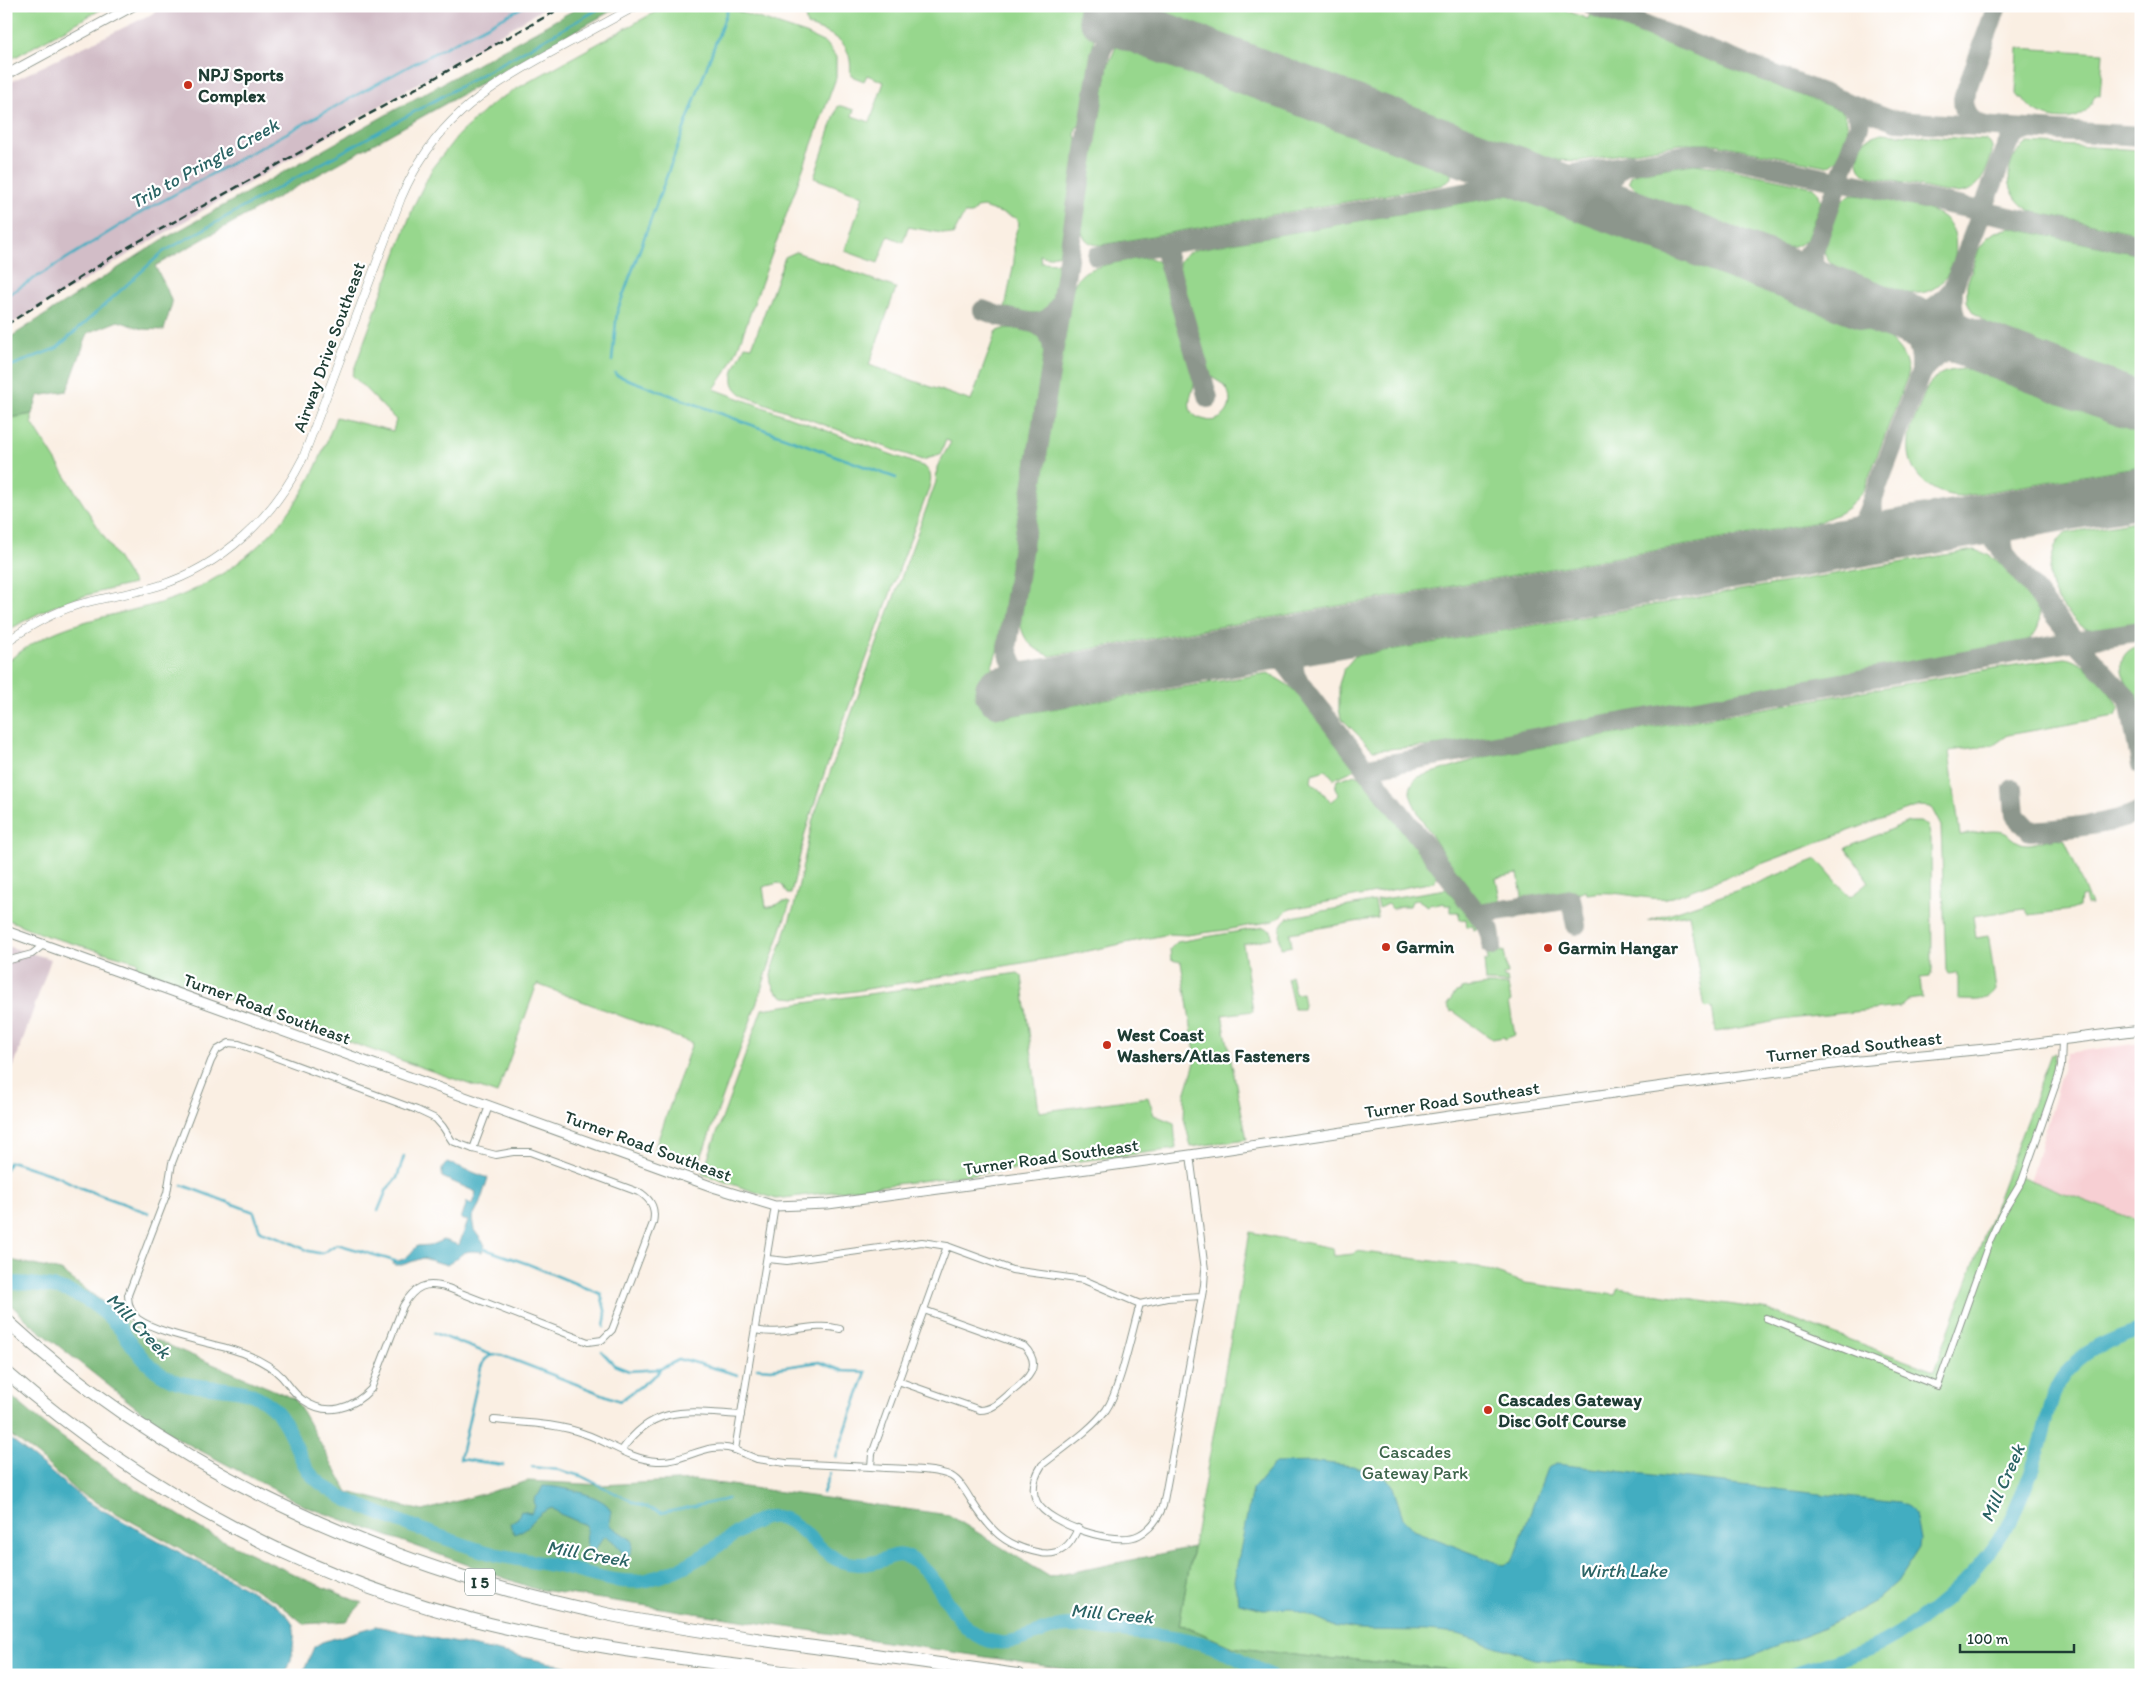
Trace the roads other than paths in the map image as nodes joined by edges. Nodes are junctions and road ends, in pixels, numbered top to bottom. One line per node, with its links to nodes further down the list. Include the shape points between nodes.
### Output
1 (133, 6): 3 (main road)
2 (636, 6): 4 (street, Airway Drive Southeast, via 491,88 452,120 433,141 401,198 303,458 282,494 256,525 218,557 185,575 152,588 66,609 28,627)
3 (6, 76)
4 (6, 642)
5 (6, 931): 6 (main road, Turner Road Southeast)
6 (42, 946): 7 (street, via 32,954); 10 (main road, Turner Road Southeast)
7 (6, 961)
8 (2141, 1030): 9 (main road, Turner Road Southeast)
9 (2062, 1040): 12 (main road, Turner Road Southeast, via 1816,1066); 19 (street, via 2061,1067 2022,1181 1990,1240 1938,1386)
10 (489, 1106): 11 (street); 13 (main road, Turner Road Southeast)
11 (473, 1149): 11 (street, via 496,1155 530,1152 641,1193 653,1206 653,1223 607,1337 588,1342 448,1288 423,1285 403,1306 371,1389 347,1407 329,1409 303,1400 262,1361 151,1325 138,1319 129,1307 128,1295 167,1193 172,1163 211,1061 224,1045 239,1044 417,1110 436,1119 452,1141)
12 (1190, 1155): 13 (main road, Turner Road Southeast, via 828,1204); 16 (street, via 1205,1256)
13 (775, 1206): 15 (street)
14 (948, 1246): 15 (street, via 922,1242 787,1261); 17 (street, via 1012,1270 1084,1280); 18 (street)
15 (768, 1259): 22 (street)
16 (1202, 1296): 17 (street); 30 (street, via 1165,1496 1158,1517 1146,1530 1128,1539 1112,1539)
17 (1140, 1304): 30 (street, via 1106,1409 1036,1475 1037,1502 1052,1517)
18 (924, 1310): 24 (street); 24 (street, via 1024,1346 1034,1362 1032,1372 1028,1380 986,1410)
19 (1766, 1318)
20 (6, 1320): 32 (highway, I 5, via 94,1393 188,1456 299,1514 407,1558 519,1593 648,1622)
21 (840, 1329): 22 (street, via 826,1325 766,1333)
22 (755, 1330): 25 (street)
23 (6, 1372): 31 (highway, I 5, via 52,1411 148,1479 268,1545 359,1584 462,1617 557,1638)
24 (898, 1381): 29 (street, via 872,1454)
25 (741, 1415): 27 (street, via 685,1412 658,1418 639,1428); 28 (street)
26 (494, 1420): 27 (street, via 563,1428)
27 (622, 1450): 28 (street, via 657,1461 681,1458 718,1446)
28 (735, 1450): 29 (street, via 757,1459 786,1463)
29 (871, 1467): 30 (street, via 951,1476 991,1529 1013,1545 1032,1551 1056,1553 1074,1539)
30 (1078, 1528)
31 (805, 1675)
32 (1018, 1675)

